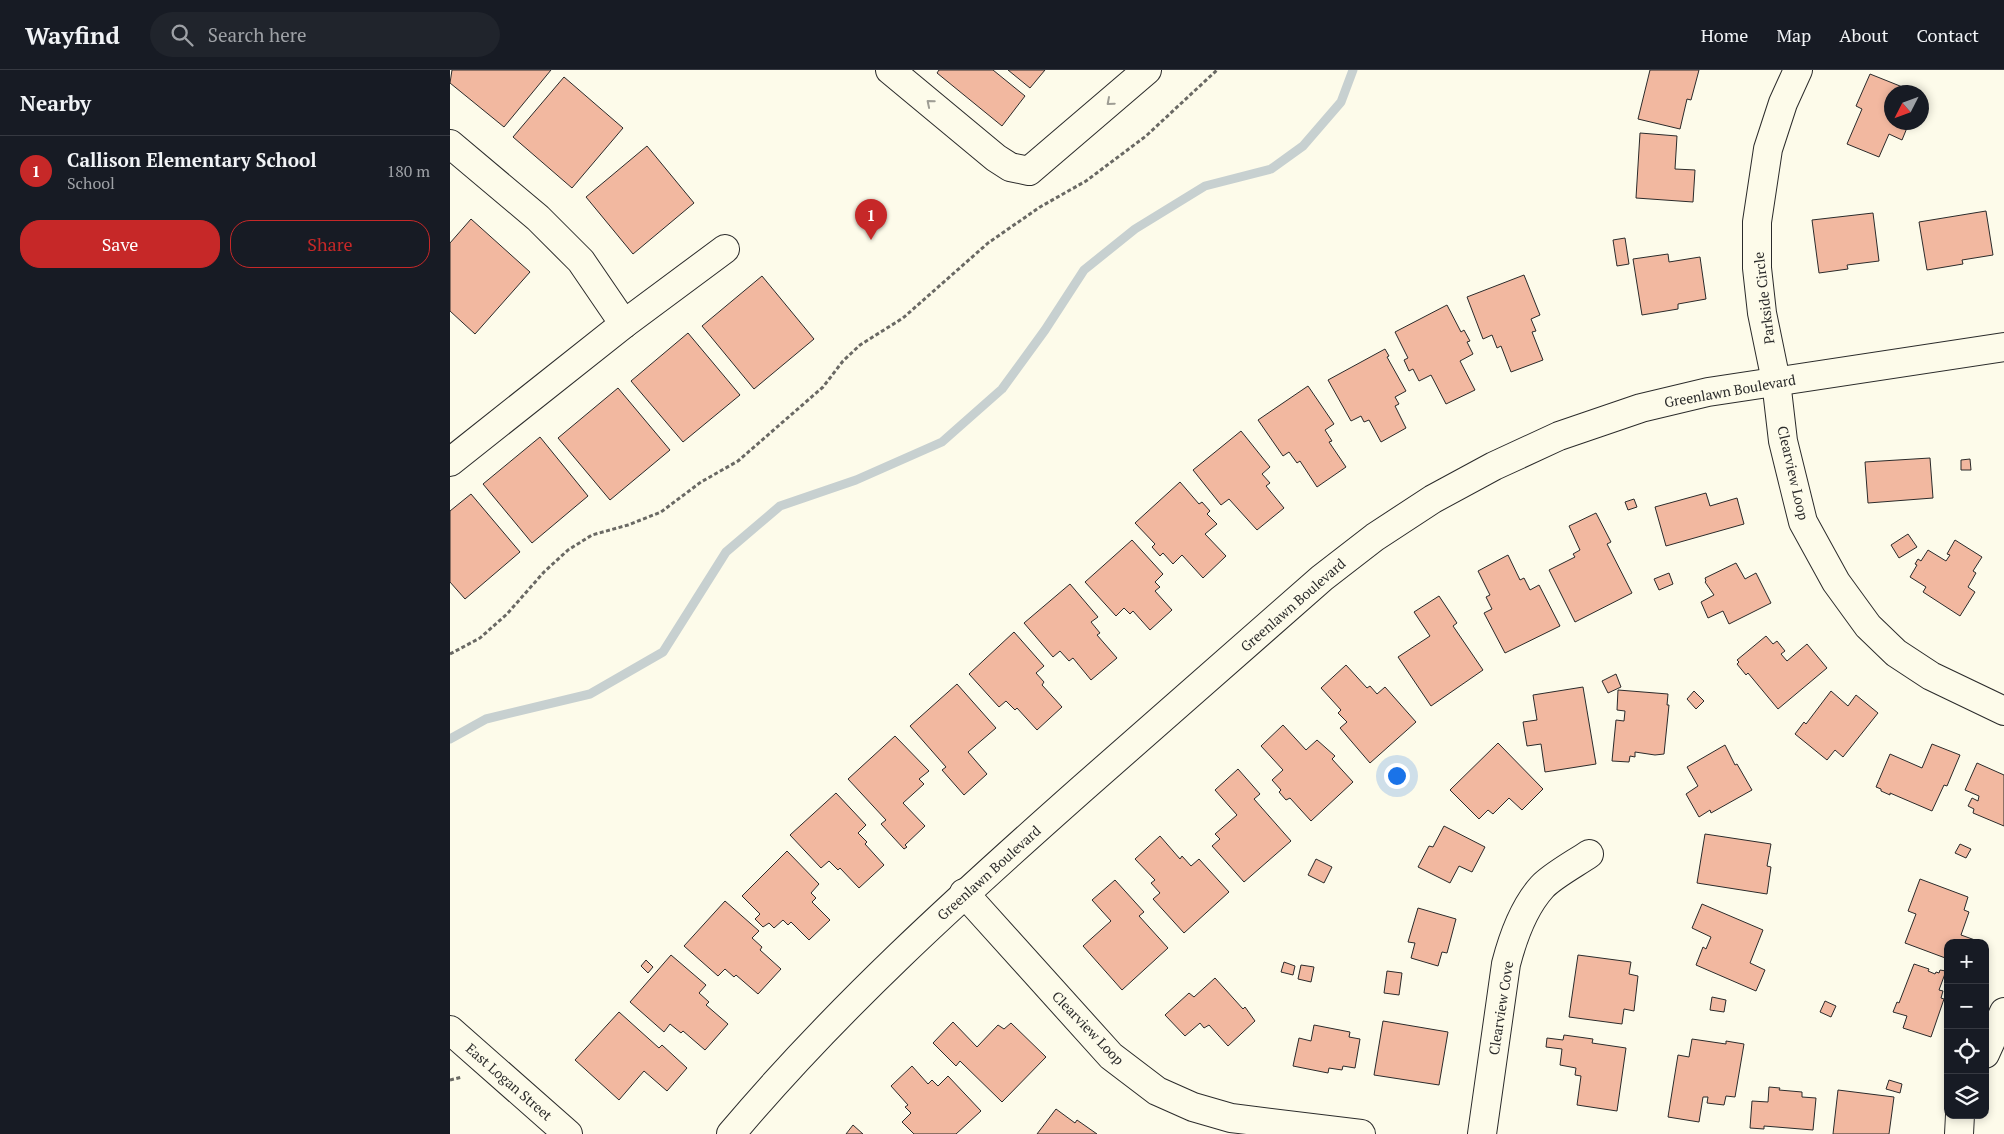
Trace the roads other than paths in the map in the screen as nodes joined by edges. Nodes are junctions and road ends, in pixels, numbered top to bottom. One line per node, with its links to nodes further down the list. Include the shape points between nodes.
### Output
1 (890, 70): 2 (street, one-way to 1, via 1029,171 1010,167 996,158)
2 (1146, 70)
3 (1798, 70): 8 (street, Parkside Circle, via 1768,149 1757,222 1762,314)
4 (450, 144): 6 (street, via 538,218 581,261)
5 (726, 249): 6 (street)
6 (624, 324): 9 (street)
7 (2004, 347): 8 (street, Greenlawn Boulevard)
8 (1776, 381): 10 (street, Clearview Loop, via 1783,441 1803,522 1836,582 1868,626 1896,653 1931,676); 12 (street, Greenlawn Boulevard, via 1708,392 1631,411 1559,436 1433,499 1375,537 1322,578)
9 (450, 462)
10 (2004, 711)
11 (1589, 854): 20 (street, Clearview Cove, via 1542,886 1523,915 1511,946)
12 (964, 894): 18 (street, Greenlawn Boulevard, via 806,1050); 19 (street, Clearview Loop, via 1111,1056 1157,1091 1192,1107 1231,1118)
13 (2004, 1012): 15 (street)
14 (450, 1032): 17 (street, East Logan Street)
15 (1989, 1045)
16 (1960, 1119): 21 (street)
17 (568, 1134)
18 (730, 1134)
19 (1361, 1134)
20 (1482, 1134)
21 (1959, 1134)

